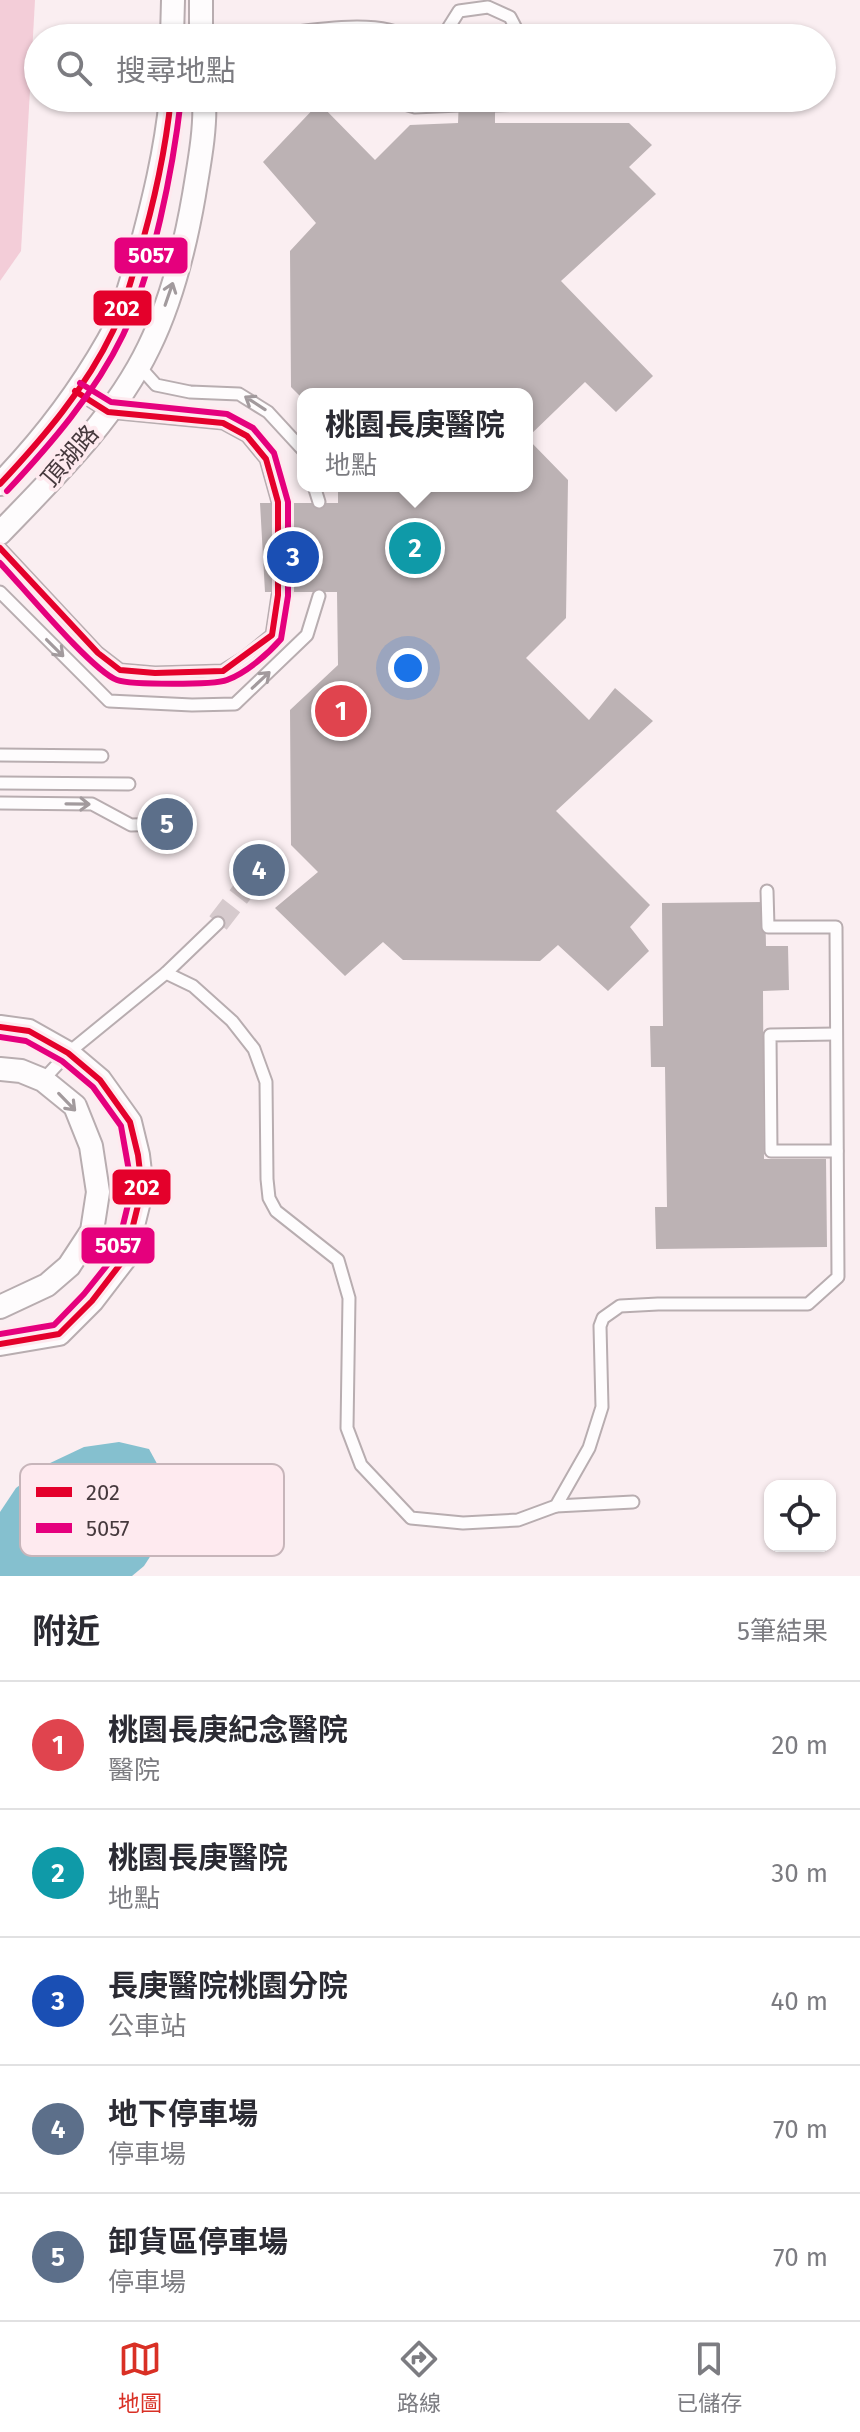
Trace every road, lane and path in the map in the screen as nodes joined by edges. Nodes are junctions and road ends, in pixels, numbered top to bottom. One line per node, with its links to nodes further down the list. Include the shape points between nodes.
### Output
1 (173, 0): 3 (street)
2 (201, 0): 4 (street)
3 (172, 24)
4 (201, 24)
5 (451, 24): 6 (lane, via 459,11 488,7)
6 (514, 24)
7 (169, 112): 10 (street, 頂湖路, via 127,297 109,340)
8 (203, 112): 9 (street, 頂湖路, one-way to 8, via 185,243)
9 (138, 365): 11 (street, 頂湖路); 12 (lane, one-way to 9, via 268,412 239,394 156,385)
10 (75, 391): 11 (lane); 13 (street, 頂湖路)
11 (108, 412): 15 (lane, via 223,423 247,436 266,459); 17 (street, 頂湖路)
12 (297, 443)
13 (0, 484)
14 (316, 492): 16 (lane)
15 (278, 502)
16 (319, 502)
17 (0, 533)
18 (0, 548): 20 (lane, via 120,670 223,671 272,635)
19 (0, 592): 21 (lane, one-way to 21, via 109,701 192,705 235,704 307,635)
20 (278, 595)
21 (319, 596)
22 (0, 755): 23 (lane)
23 (102, 756)
24 (0, 783): 25 (lane)
25 (129, 784)
26 (0, 803): 27 (lane, one-way to 27, via 92,804 131,825)
27 (167, 824)
28 (767, 891): 32 (lane, via 768,927 836,927)
29 (218, 923): 30 (lane)
30 (166, 973): 33 (lane); 40 (lane, via 193,986 254,1049 266,1082 269,1198 276,1211 338,1260 349,1298 347,1428 361,1465 411,1518 463,1523 518,1520)
31 (0, 1027): 33 (street, via 29,1031)
32 (836, 1034): 36 (lane); 36 (lane, via 770,1035 771,1151)
33 (68, 1053): 35 (lane); 38 (street, via 100,1080 130,1122 142,1189 135,1222 125,1258 59,1334)
34 (0, 1069): 35 (street)
35 (43, 1080): 37 (street, one-way to 37, via 75,1106 91,1146 98,1192 92,1231 69,1266 47,1285)
36 (837, 1151): 40 (lane, via 838,1277 808,1304 620,1306 603,1318 602,1407 589,1448)
37 (0, 1307)
38 (0, 1344)
39 (633, 1502): 40 (lane)
40 (556, 1506)

